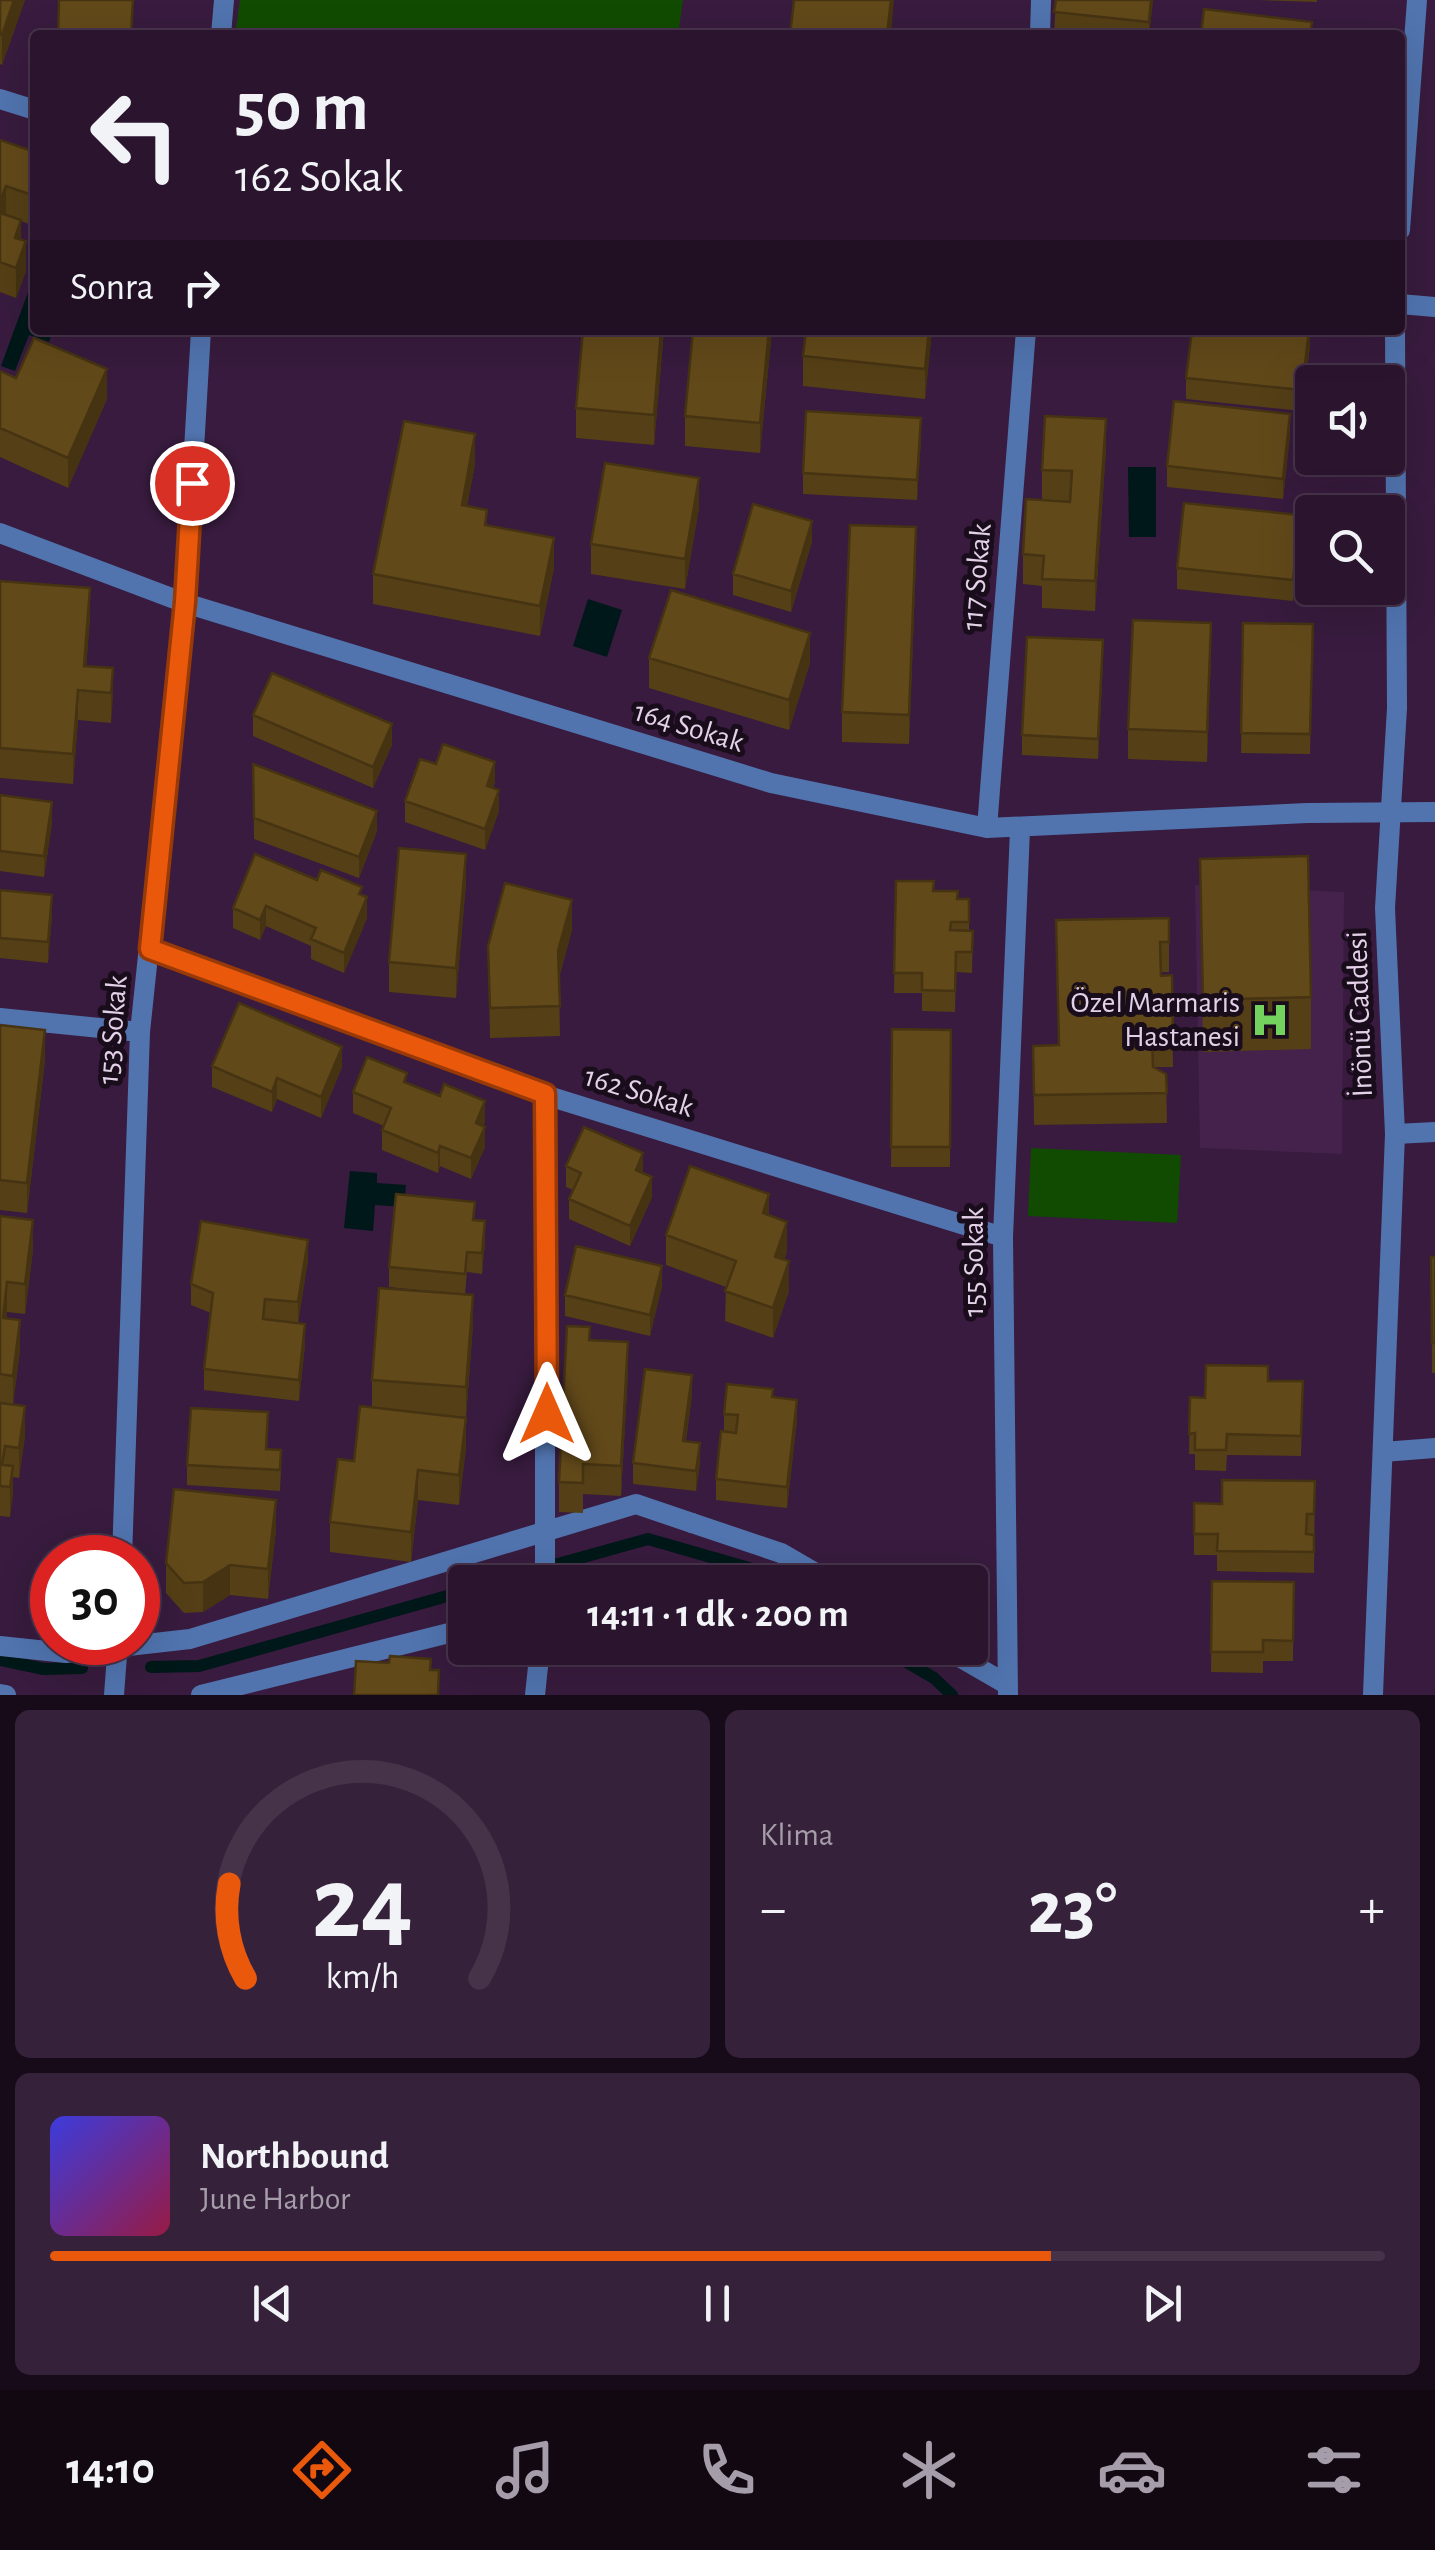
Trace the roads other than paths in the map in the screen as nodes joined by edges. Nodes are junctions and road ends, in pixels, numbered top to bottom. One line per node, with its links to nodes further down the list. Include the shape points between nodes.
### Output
1 (224, 0): 4 (street)
2 (1041, 0): 5 (street)
3 (1417, 0): 8 (street)
4 (221, 30)
5 (1040, 30)
6 (0, 99): 7 (street)
7 (30, 108)
8 (1405, 162)
9 (1405, 304): 10 (street)
10 (1435, 307)
11 (201, 335): 15 (street, 153 Sokak)
12 (1026, 335): 18 (street, 117 Sokak)
13 (1395, 335): 16 (street, İnönü Caddesi, via 1396,708)
14 (0, 533): 15 (street, 164 Sokak)
15 (185, 602): 18 (street, 164 Sokak, via 771,783); 20 (street, 153 Sokak)
16 (1388, 812): 17 (street, 164 Sokak); 19 (street, 164 Sokak); 25 (street, İnönü Caddesi)
17 (1435, 812)
18 (986, 828): 19 (street, 164 Sokak)
19 (1020, 829): 26 (street, 155 Sokak)
20 (150, 949): 22 (street, 153 Sokak); 23 (street, 162 Sokak)
21 (0, 1018): 22 (street)
22 (140, 1032): 30 (street, 153 Sokak)
23 (545, 1094): 26 (street, 162 Sokak); 29 (street)
24 (1435, 1132): 25 (street)
25 (1395, 1134): 28 (street, İnönü Caddesi)
26 (1003, 1237): 40 (street, 155 Sokak)
27 (1435, 1448): 28 (street)
28 (1384, 1452): 44 (street, İnönü Caddesi)
29 (547, 1534): 31 (street); 32 (street, via 636,1504); 34 (street, via 190,1639)
30 (123, 1535)
31 (546, 1565)
32 (802, 1565)
33 (448, 1633): 42 (street)
34 (160, 1641)
35 (0, 1646): 36 (street)
36 (30, 1649)
37 (116, 1665): 41 (street)
38 (538, 1665): 43 (street)
39 (970, 1665): 40 (street)
40 (1008, 1690)
41 (114, 1695)
42 (201, 1695)
43 (535, 1695)
44 (1373, 1695)

